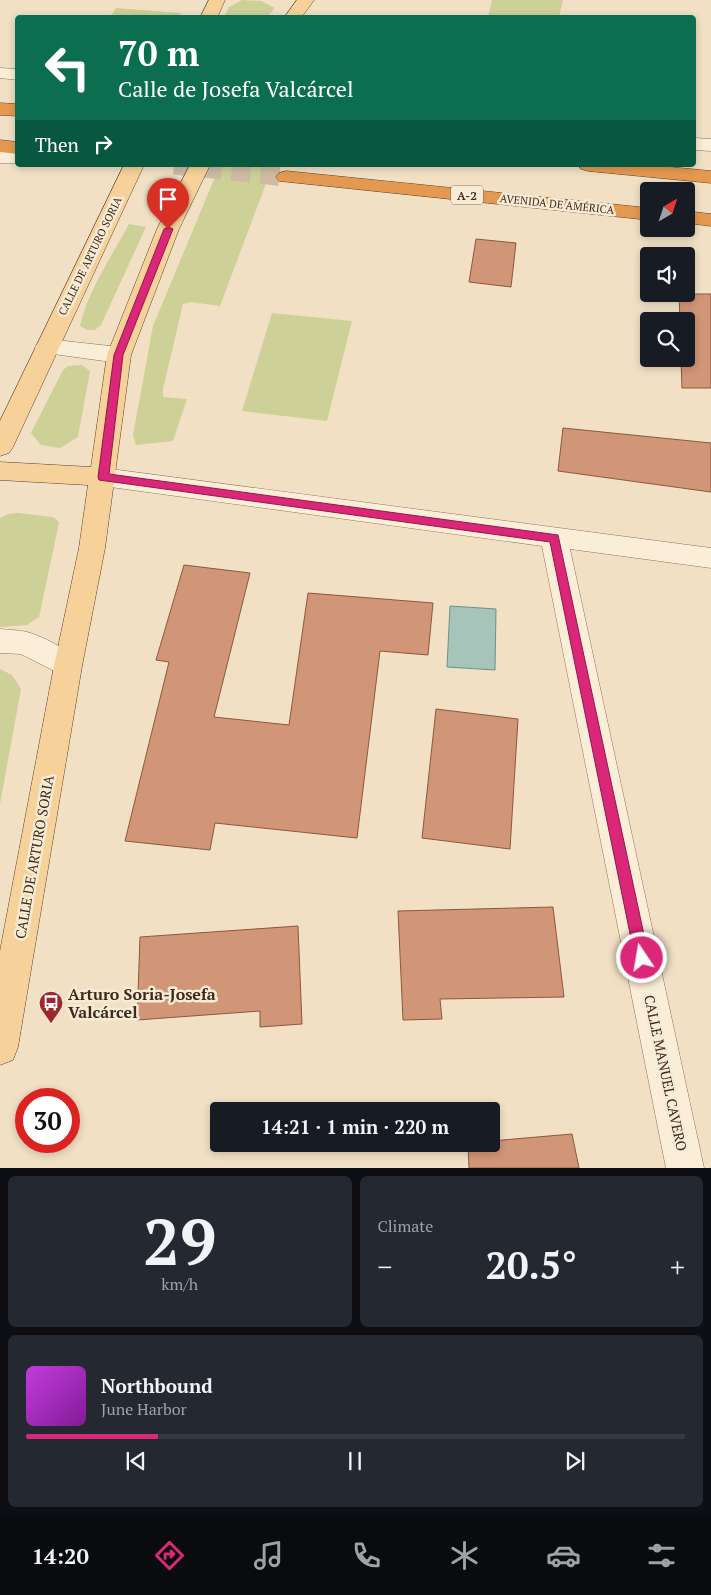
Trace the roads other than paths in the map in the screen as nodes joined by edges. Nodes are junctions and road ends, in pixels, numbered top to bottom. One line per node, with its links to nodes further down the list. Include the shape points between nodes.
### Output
1 (216, 0): 4 (main road)
2 (283, 0): 3 (main road)
3 (299, 9)
4 (209, 15)
5 (0, 73): 6 (street)
6 (15, 75)
7 (0, 109): 8 (highway)
8 (15, 110)
9 (696, 144): 11 (street)
10 (0, 146): 12 (highway)
11 (711, 146)
12 (15, 148)
13 (0, 157): 14 (street)
14 (15, 157)
15 (133, 167): 23 (main road, CALLE DE ARTURO SORIA)
16 (199, 167): 24 (main road, CALLE DE ARTURO SORIA, via 168,229)
17 (608, 167): 19 (highway)
18 (286, 177): 20 (highway, AVENIDA DE AMÉRICA / A-2)
19 (711, 177)
20 (640, 213)
21 (695, 219): 22 (highway)
22 (711, 220)
23 (46, 347): 24 (street); 25 (main road, CALLE DE ARTURO SORIA)
24 (118, 355): 27 (main road, CALLE DE ARTURO SORIA)
25 (0, 447)
26 (0, 471): 27 (main road)
27 (103, 477): 28 (street); 31 (main road, CALLE DE ARTURO SORIA)
28 (554, 538): 29 (street); 33 (street, CALLE MANUEL CAVERO)
29 (711, 558)
30 (0, 641): 31 (street, via 26,643)
31 (68, 666): 32 (main road, CALLE DE ARTURO SORIA)
32 (0, 1047)
33 (685, 1168)

